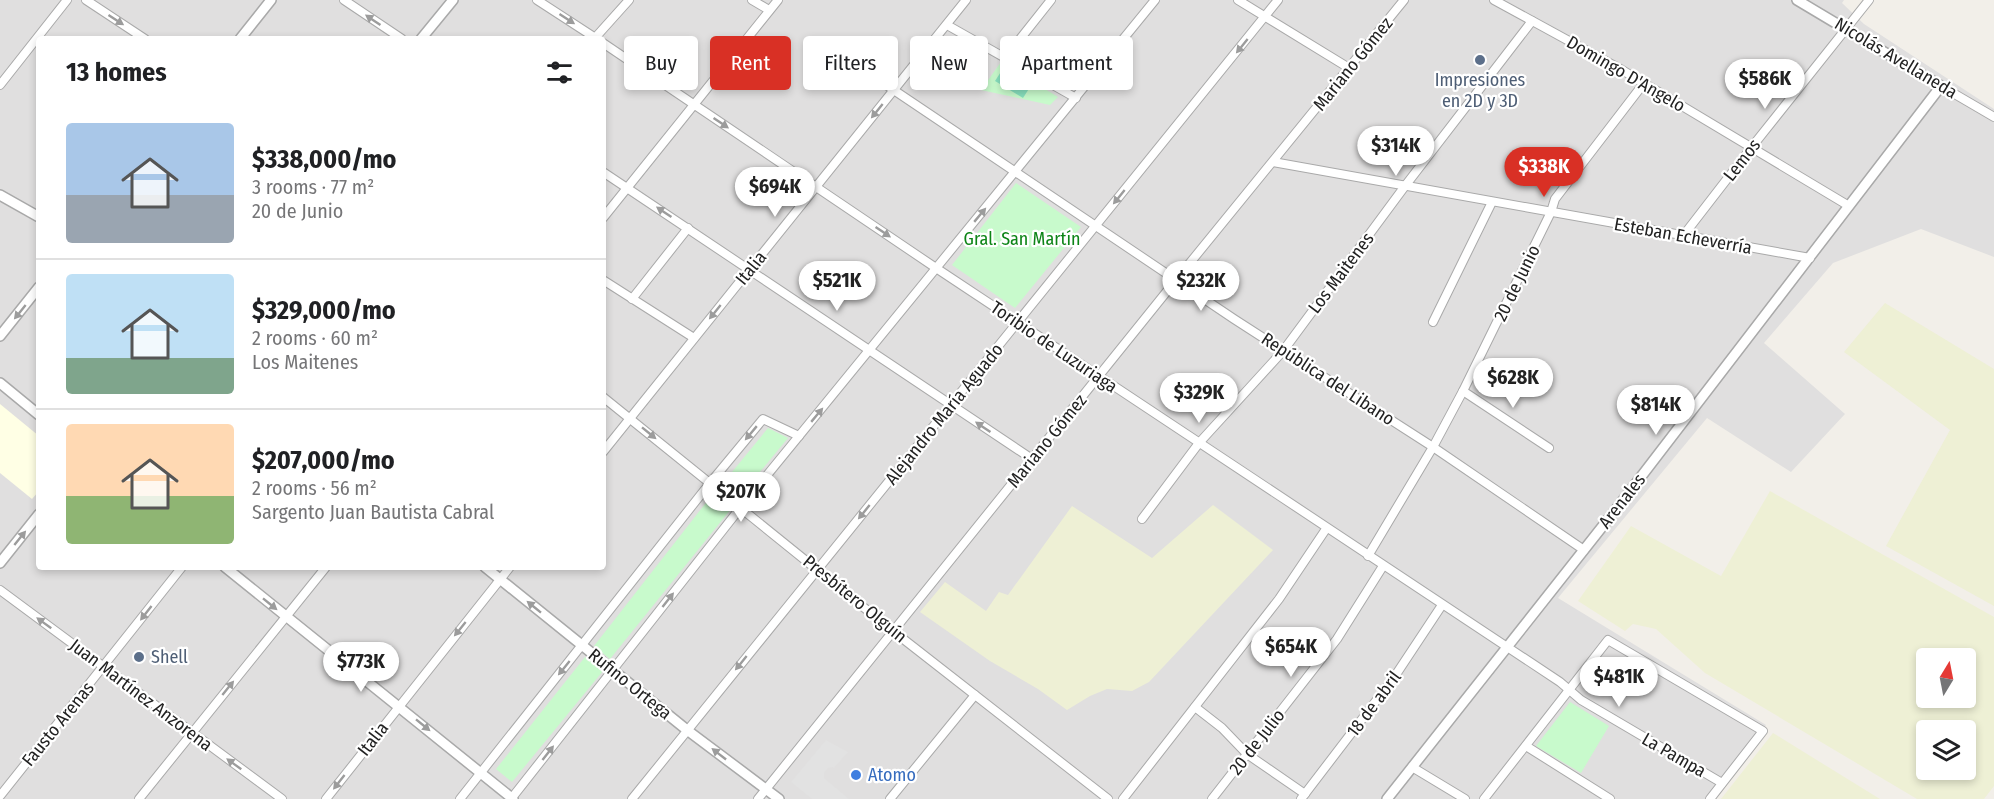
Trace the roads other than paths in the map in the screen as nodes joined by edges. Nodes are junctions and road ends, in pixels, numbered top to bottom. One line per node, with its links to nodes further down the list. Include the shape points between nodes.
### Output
1 (67, 0): 24 (street)
2 (86, 0): 25 (street, one-way to 25)
3 (271, 0): 26 (street)
4 (344, 0): 27 (street, one-way to 4)
5 (453, 0): 28 (street)
6 (537, 0): 29 (street, one-way to 29)
7 (629, 0): 30 (street)
8 (752, 0): 19 (street)
9 (777, 0): 19 (street)
10 (966, 0): 22 (street, Italia)
11 (1051, 0): 31 (street)
12 (1155, 0): 42 (street)
13 (1238, 0): 20 (street)
14 (1278, 0): 20 (street, Alejandro María Aguado)
15 (1404, 0): 35 (street, Mariano Gómez)
16 (1494, 0): 21 (street, Domingo D'Angelo)
17 (1797, 0): 23 (street, Nicolás Avellaneda)
18 (1869, 0): 23 (street, Lemos)
19 (769, 10): 43 (street)
20 (1265, 17): 35 (street); 58 (street, Alejandro María Aguado, one-way to 58)
21 (1532, 21): 36 (street, Domingo D'Angelo); 49 (street, Los Maitenes)
22 (947, 25): 34 (street); 37 (street, Italia)
23 (1847, 29): 39 (street, Nicolás Avellaneda); 45 (street, Lemos)
24 (39, 36)
25 (141, 36)
26 (242, 36)
27 (398, 36)
28 (423, 36)
29 (592, 36)
30 (597, 36)
31 (1022, 36)
32 (36, 40): 38 (street)
33 (606, 45): 43 (street, Toribio de Luzuriaga)
34 (1000, 55)
35 (1349, 68): 46 (street, Mariano Gómez)
36 (1644, 83): 45 (street, Domingo D'Angelo); 55 (street, 20 de Junio, via 1555,199)
37 (898, 85)
38 (0, 86)
39 (1941, 86): 44 (street, Nicolás Avellaneda); 54 (street, Arenales)
40 (894, 90): 47 (street, República del Libano); 51 (street, Italia, one-way to 51)
41 (1063, 90): 42 (street)
42 (1077, 98): 47 (street)
43 (694, 104): 50 (street); 51 (street, Toribio de Luzuriaga, one-way to 51)
44 (1994, 117)
45 (1750, 148): 54 (street, Domingo D'Angelo); 60 (street, Lemos)
46 (1274, 162): 49 (street, Esteban Echeverría); 64 (street, Mariano Gómez)
47 (1015, 172): 58 (street, República del Libano); 62 (street, one-way to 47)
48 (606, 174): 50 (street)
49 (1406, 186): 53 (street, Esteban Echeverría); 73 (street, Los Maitenes)
50 (627, 187): 56 (street); 59 (street, one-way to 50)
51 (817, 187): 62 (street, Toribio de Luzuriaga, one-way to 62); 63 (street, Italia)
52 (0, 195): 57 (street)
53 (1492, 202): 55 (street, Esteban Echeverría); 69 (street)
54 (1849, 206): 61 (street, Arenales)
55 (1551, 212): 60 (street, Esteban Echeverría); 76 (street, 20 de Junio)
56 (606, 214)
57 (36, 215)
58 (1096, 226): 64 (street, República del Libano); 68 (street, Alejandro María Aguado)
59 (688, 228): 63 (street); 67 (street)
60 (1683, 236): 61 (street, Esteban Echeverría)
61 (1810, 258): 92 (street, Arenales)
62 (936, 268): 68 (street, Toribio de Luzuriaga); 72 (street)
63 (750, 269): 71 (street, Italia, one-way to 71); 72 (street)
64 (1176, 280): 73 (street, República del Libano); 74 (street, Mariano Gómez)
65 (606, 282): 67 (street)
66 (36, 291): 70 (street, one-way to 70)
67 (632, 298): 71 (street)
68 (1018, 322): 74 (street, Toribio de Luzuriaga); 78 (street, Alejandro María Aguado)
69 (1433, 322)
70 (0, 336)
71 (694, 338): 80 (street, Italia)
72 (870, 350): 78 (street); 81 (street, one-way to 72)
73 (1283, 351): 82 (street, Los Maitenes); 83 (street, República del Libano)
74 (1099, 376): 82 (street, Toribio de Luzuriaga); 86 (street, Mariano Gómez)
75 (0, 383): 79 (street)
76 (1463, 391): 83 (street, 20 de Junio); 85 (street)
77 (606, 399): 80 (street, Presbítero Olguín)
78 (951, 405): 86 (street, one-way to 78); 96 (street, Alejandro María Aguado, one-way to 96)
79 (36, 413)
80 (630, 418): 84 (street, Italia); 87 (street, Presbítero Olguín, one-way to 87)
81 (799, 436): 87 (street, one-way to 87, via 763,419); 88 (street)
82 (1199, 443): 90 (street, Los Maitenes); 91 (street, Toribio de Luzuriaga)
83 (1433, 447): 92 (street, República del Libano); 93 (street, 20 de Junio)
84 (606, 448)
85 (1549, 448)
86 (1032, 459): 106 (street, Mariano Gómez)
87 (710, 483): 88 (street, Presbítero Olguín); 107 (street)
88 (741, 507): 96 (street, Presbítero Olguín); 110 (street, one-way to 88)
89 (36, 518): 94 (street, one-way to 89)
90 (1142, 519)
91 (1326, 528): 93 (street, Toribio de Luzuriaga); 114 (street, via 1279,599)
92 (1584, 550): 108 (street, Arenales)
93 (1368, 556): 95 (street, Toribio de Luzuriaga)
94 (0, 562)
95 (1383, 566): 104 (street, Toribio de Luzuriaga); 118 (street, 20 de Julio, via 1337,639)
96 (818, 568): 106 (street, Presbítero Olguín); 115 (street, Alejandro María Aguado, one-way to 115)
97 (180, 570): 109 (street, Fausto Arenas, one-way to 109)
98 (229, 570): 105 (street, one-way to 105)
99 (324, 570): 105 (street)
100 (488, 570): 102 (street, Rufino Ortega)
101 (508, 570): 102 (street, Italia)
102 (500, 580): 107 (street, Rufino Ortega, one-way to 102); 113 (street, Italia, one-way to 113)
103 (0, 590): 109 (street, Juan Martínez Anzorena, one-way to 103)
104 (1442, 605): 108 (street, Toribio de Luzuriaga); 124 (street, 18 de abril, via 1395,676)
105 (286, 616): 113 (street); 116 (street, one-way to 105)
106 (893, 631): 112 (street, Presbítero Olguín); 122 (street, Mariano Gómez)
107 (582, 646): 110 (street, Rufino Ortega); 120 (street, one-way to 120)
108 (1506, 648): 111 (street, La Pampa); 119 (street, Arenales)
109 (103, 667): 116 (street, Juan Martínez Anzorena); 123 (street, Fausto Arenas)
110 (613, 671): 115 (street, Rufino Ortega); 129 (street, one-way to 110)
111 (1570, 691): 117 (street); 121 (street, La Pampa); 121 (street, via 1608,640 1763,731)
112 (975, 695): 133 (street); 134 (street, Presbítero Olguín)
113 (399, 705): 120 (street, one-way to 120); 127 (street, Italia, one-way to 127)
114 (1195, 707): 118 (street); 135 (street)
115 (687, 730): 122 (street, Rufino Ortega, one-way to 115); 130 (street, Alejandro María Aguado)
116 (191, 733): 125 (street); 126 (street, Juan Martínez Anzorena, one-way to 116)
117 (1526, 747): 139 (street); 140 (street)
118 (1247, 754): 124 (street); 136 (street, 20 de Julio)
119 (1412, 767): 137 (street, Arenales); 138 (street)
120 (481, 772): 128 (street); 129 (street)
121 (1722, 783): 141 (street)
122 (765, 790): 131 (street, Mariano Gómez); 132 (street, Rufino Ortega)
123 (0, 796)
124 (1303, 796)
125 (139, 799)
126 (282, 799)
127 (326, 799)
128 (460, 799)
129 (512, 799)
130 (632, 799)
131 (758, 799)
132 (778, 799)
133 (890, 799)
134 (1108, 799)
135 (1123, 799)
136 (1212, 799)
137 (1386, 799)
138 (1465, 799)
139 (1484, 799)
140 (1610, 799)
141 (1710, 799)

